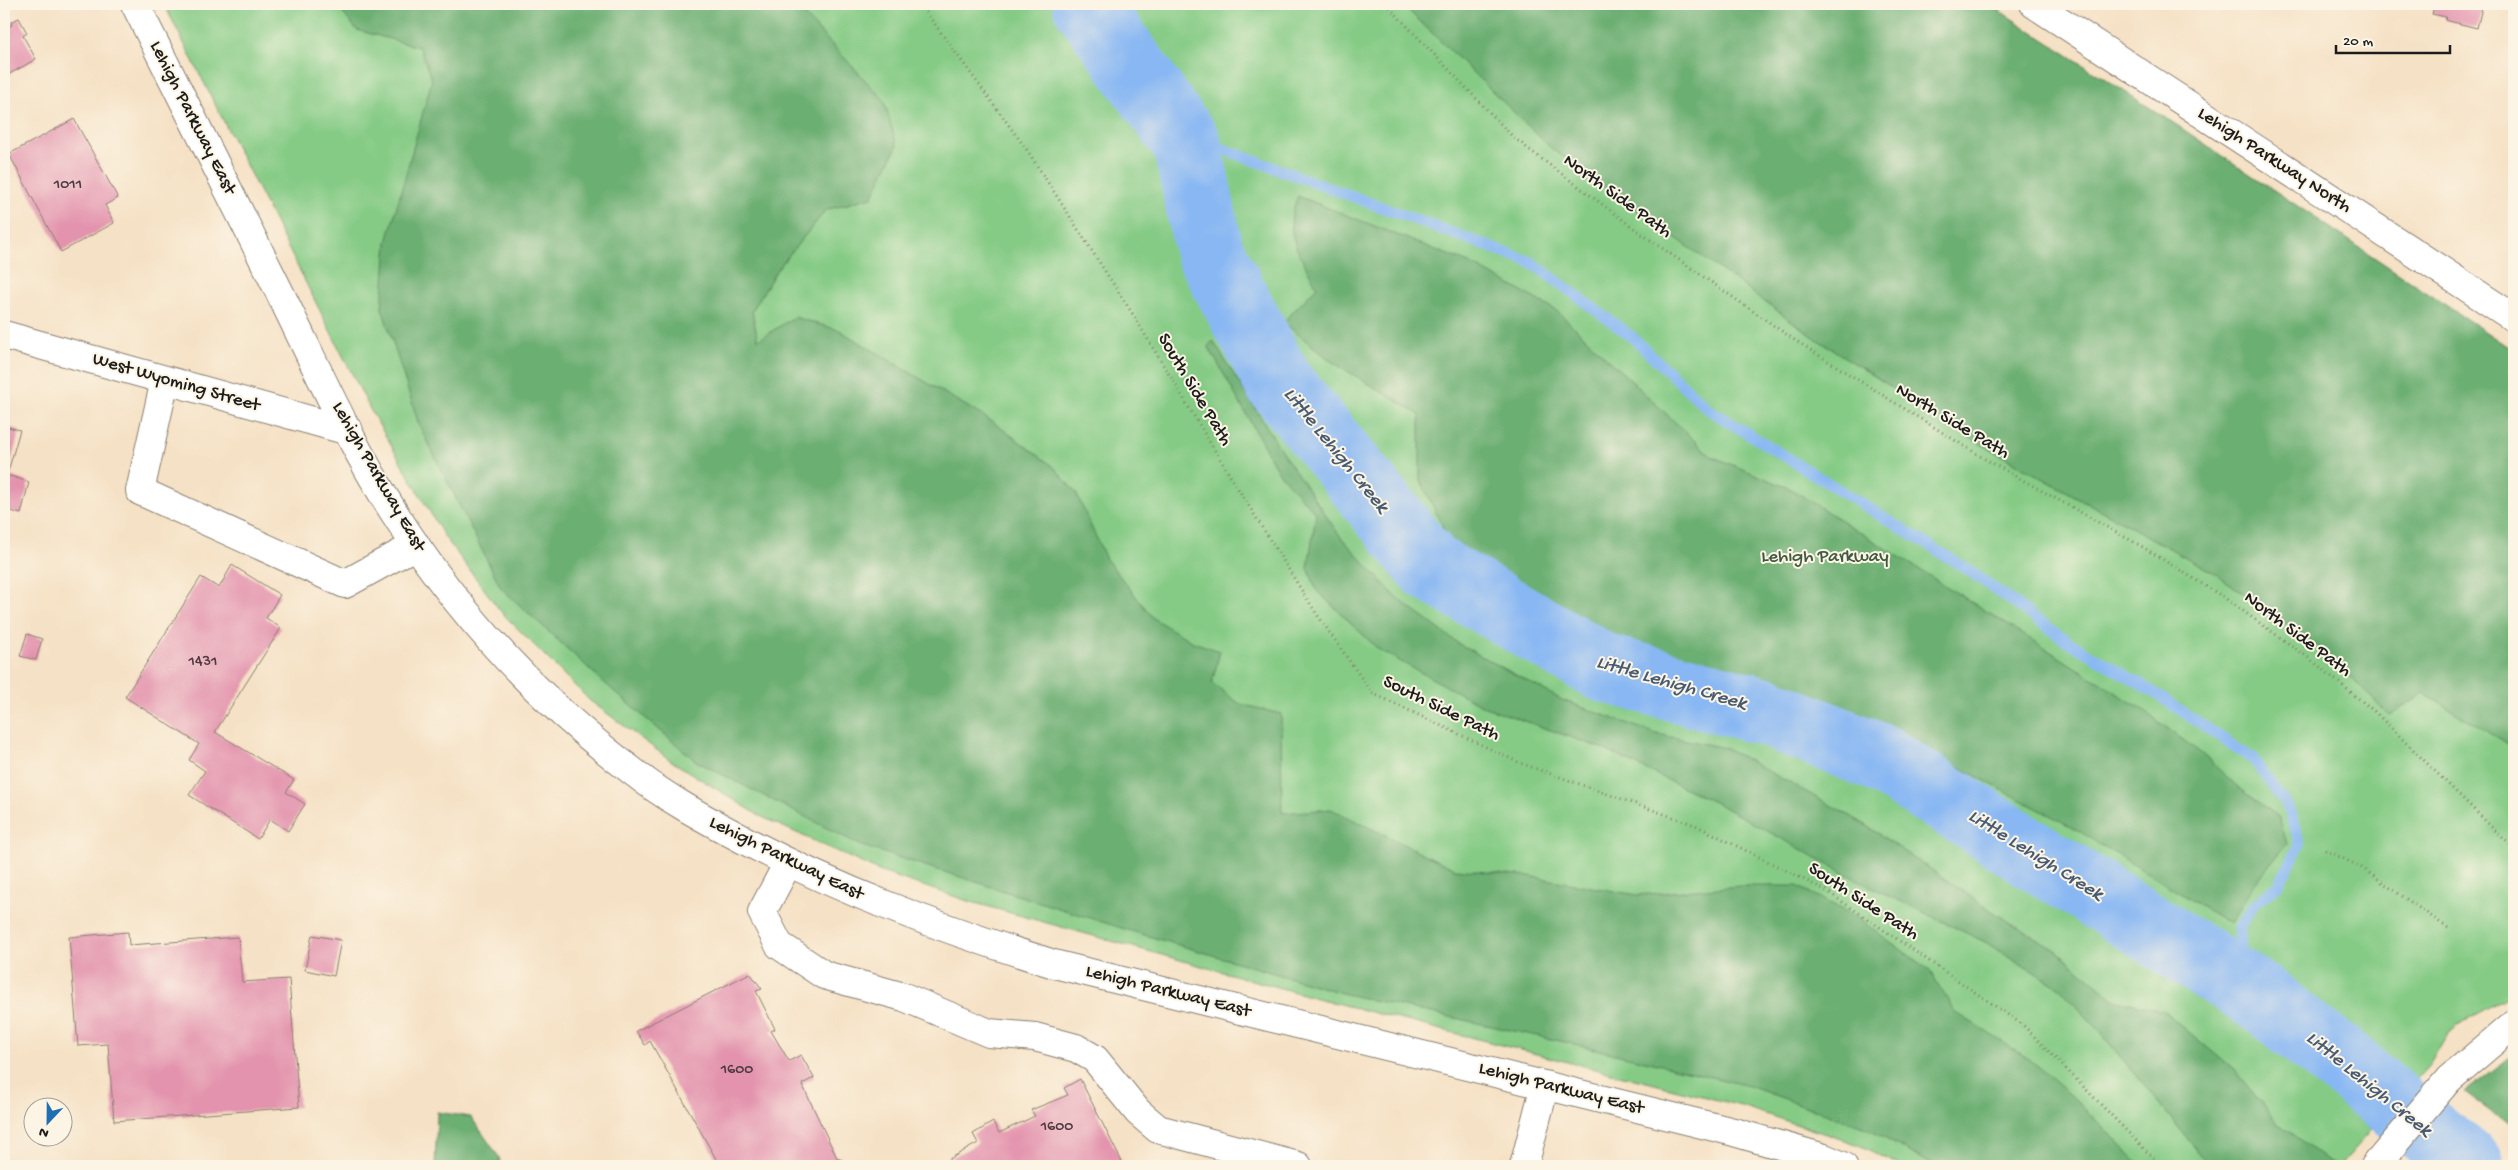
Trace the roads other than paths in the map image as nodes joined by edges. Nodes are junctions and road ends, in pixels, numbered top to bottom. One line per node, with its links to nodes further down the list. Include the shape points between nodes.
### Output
1 (135, 4): 6 (street, Lehigh Parkway East)
2 (2034, 4): 3 (street, Lehigh Parkway North)
3 (2514, 318)
4 (4, 334): 5 (street, West Wyoming Street)
5 (165, 380): 6 (street, West Wyoming Street); 7 (street, via 140,491 345,584)
6 (349, 431): 7 (street, Lehigh Parkway East, via 394,512)
7 (416, 544): 8 (street, Lehigh Parkway East, via 445,587 503,656 567,720 638,776 688,809)
8 (788, 863): 10 (street, Lehigh Parkway East, via 872,901 967,937 1054,964); 11 (street, via 762,912 779,945 824,975 904,997 989,1034 1035,1037 1076,1048 1096,1059 1138,1112 1158,1129)
9 (2514, 1024): 14 (street, via 2449,1079)
10 (1546, 1085): 12 (street); 13 (street, Lehigh Parkway East, via 1734,1132)
11 (1298, 1166)
12 (1524, 1166)
13 (1843, 1166)
14 (2375, 1166)

